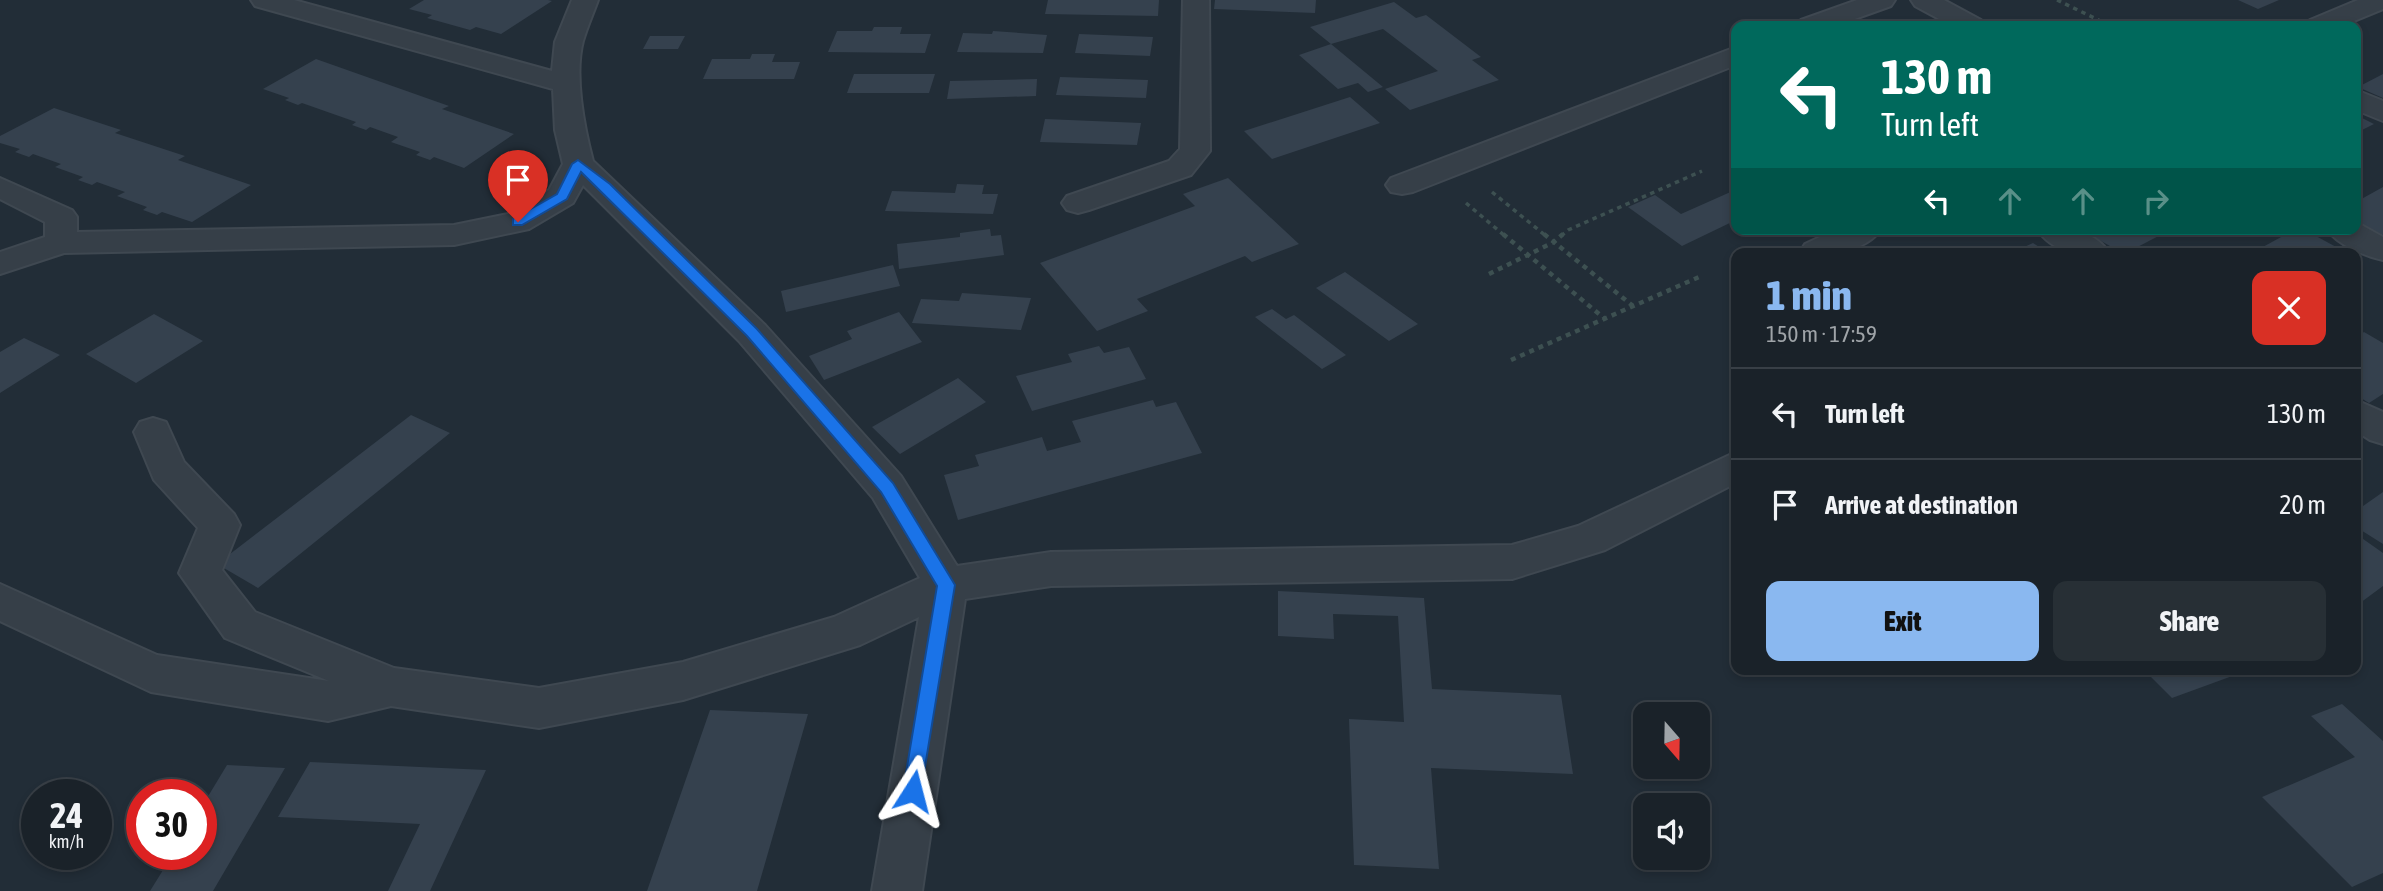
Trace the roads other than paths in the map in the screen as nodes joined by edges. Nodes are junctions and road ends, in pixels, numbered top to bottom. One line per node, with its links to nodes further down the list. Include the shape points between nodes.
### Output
1 (264, 0): 11 (street)
2 (584, 0): 11 (street, via 569,42)
3 (1196, 0): 17 (street, via 1195,150 1180,167)
4 (1882, 0): 7 (street)
5 (1924, 0): 8 (street)
6 (2381, 0): 9 (street)
7 (1825, 21)
8 (1962, 21)
9 (2332, 21)
10 (1731, 57): 15 (street)
11 (566, 84): 14 (street)
12 (2361, 101): 13 (street)
13 (2383, 111)
14 (578, 164): 21 (street, via 562,196 518,222 454,235); 30 (street, via 752,332 887,487)
15 (1402, 185)
16 (0, 187): 21 (street, via 61,218)
17 (1078, 203)
18 (1852, 235): 22 (street)
19 (2063, 235): 23 (street)
20 (2354, 235): 24 (street)
21 (61, 243): 25 (street)
22 (1824, 248)
23 (2084, 248)
24 (2383, 250)
25 (0, 263)
26 (2361, 417): 27 (street)
27 (2383, 430)
28 (153, 432): 32 (street, via 168,470 220,525 200,573 240,625)
29 (1731, 468): 30 (street, via 1590,538 1513,562 1051,569)
30 (946, 585): 32 (street, via 845,632 683,681 539,708); 33 (street)
31 (0, 601): 32 (street, via 151,673 328,701)
32 (391, 687)
33 (897, 891)

